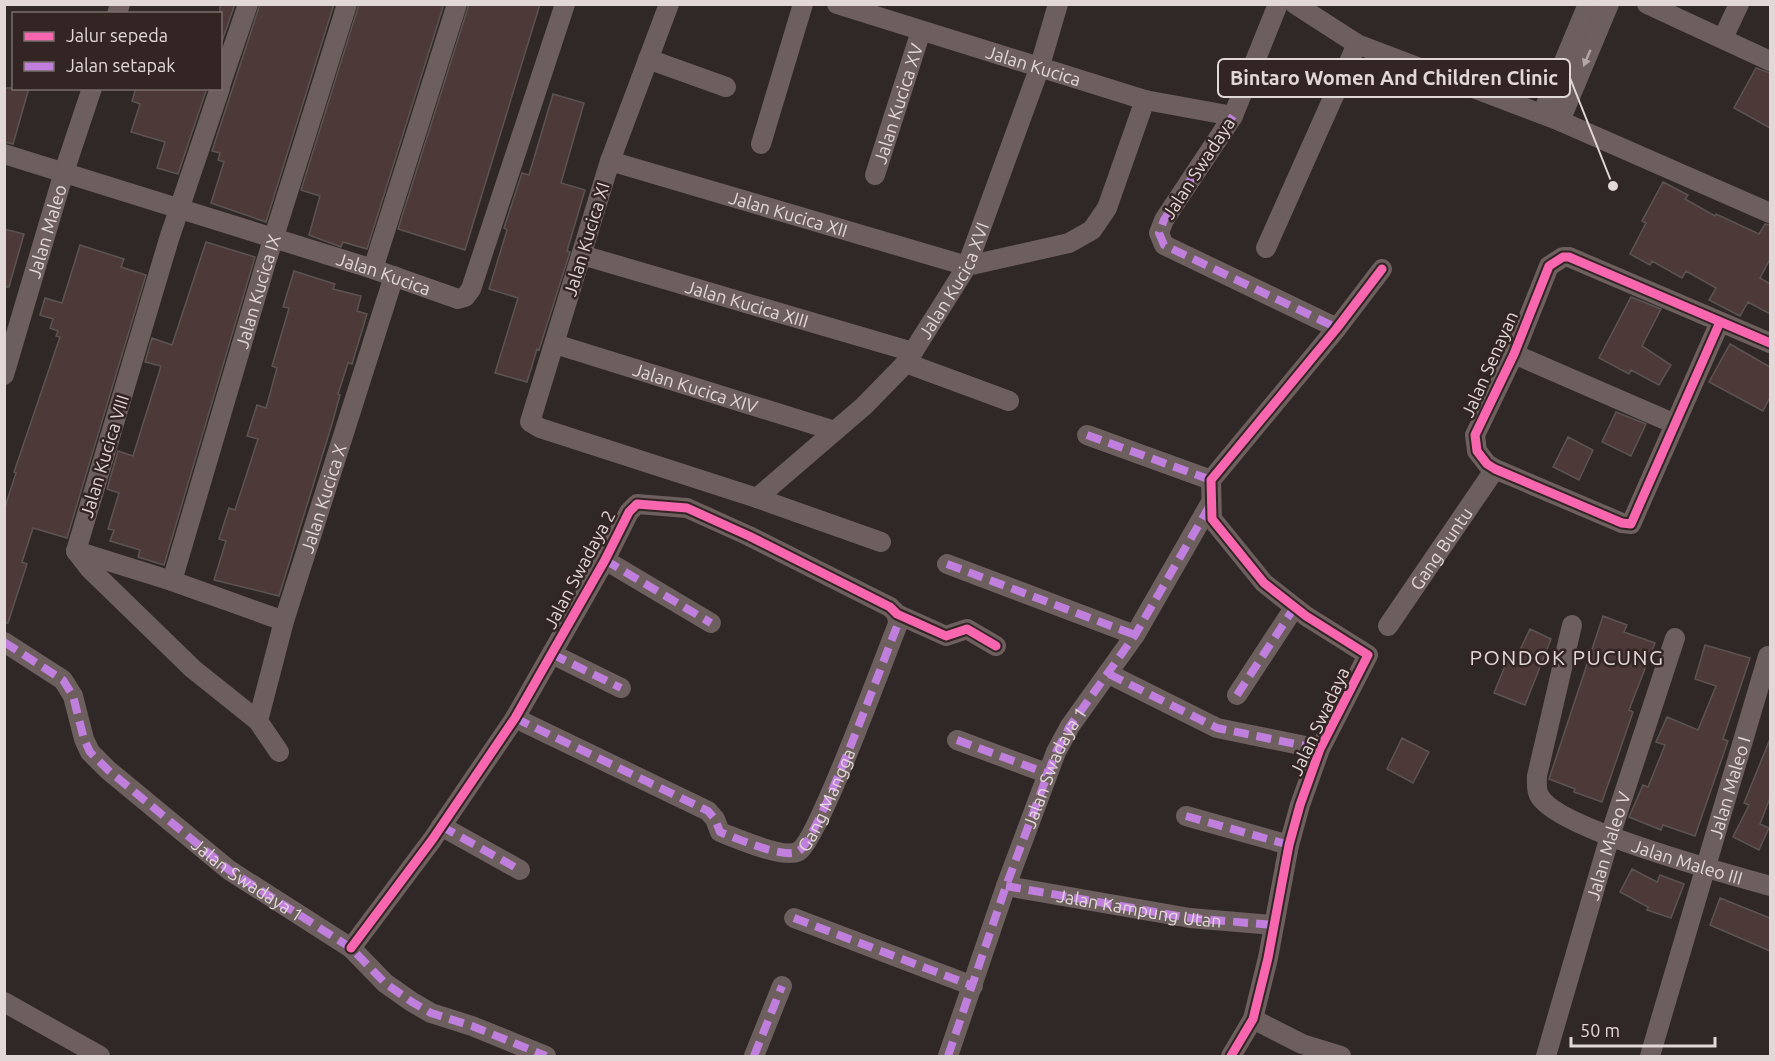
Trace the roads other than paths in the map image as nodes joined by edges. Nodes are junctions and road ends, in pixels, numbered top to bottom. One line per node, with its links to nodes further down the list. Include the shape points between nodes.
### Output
1 (248, 4): 21 (street, Jalan Kucica VIII)
2 (347, 4): 36 (street, Jalan Kucica IX)
3 (458, 4): 40 (street)
4 (565, 4): 42 (street, Jalan Kucica, via 471,289 465,297 452,298)
5 (669, 4): 18 (street, Jalan Kucica XI)
6 (803, 4): 29 (street)
7 (837, 4): 15 (street, Jalan Kucica)
8 (1059, 4): 20 (street, Jalan Kucica XVI)
9 (1278, 4): 27 (street, Jalan Swadaya)
10 (1295, 4): 17 (street)
11 (1588, 4): 26 (street)
12 (1609, 4): 28 (street, one-way to 28)
13 (1647, 4): 16 (street)
14 (1738, 4): 16 (street)
15 (921, 31): 20 (street, Jalan Kucica); 33 (street, Jalan Kucica XV)
16 (1723, 38): 19 (street)
17 (1357, 44): 26 (street); 37 (street)
18 (648, 59): 22 (street); 31 (street, Jalan Kucica XI)
19 (1770, 61)
20 (1039, 69): 25 (street, Jalan Kucica); 39 (street, Jalan Kucica XVI)
21 (222, 81)
22 (726, 87)
23 (91, 90): 32 (street, Jalan Maleo)
24 (219, 90): 34 (street, Jalan Kucica VIII)
25 (1145, 100): 27 (street, Jalan Kucica); 39 (street, via 1107,208 1092,230 1069,243)
26 (1542, 114): 28 (street)
27 (1233, 116): 44 (street, Jalan Swadaya, via 1164,219 1159,233 1164,245)
28 (1560, 121): 35 (street)
29 (761, 144)
30 (4, 154): 32 (street, Jalan Kucica)
31 (610, 161): 38 (street, Jalan Kucica XI); 39 (street, Jalan Kucica XII)
32 (64, 172): 34 (street, Jalan Kucica); 49 (street, Jalan Maleo)
33 (875, 175)
34 (178, 210): 36 (street, Jalan Kucica); 59 (street, Jalan Kucica VIII)
35 (1770, 213)
36 (273, 240): 40 (street, Jalan Kucica); 62 (street, Jalan Kucica IX)
37 (1266, 248)
38 (582, 255): 46 (street, Jalan Kucica XI); 48 (street, Jalan Kucica XIII)
39 (967, 266): 48 (street, Jalan Kucica XVI)
40 (373, 269): 42 (street, Jalan Kucica)
41 (1382, 269): 44 (street)
42 (394, 276): 65 (street, Jalan Kucica X)
43 (1720, 322): 45 (street, Jalan Senayan); 47 (street, Jalan Senayan, via 1563,257 1549,266); 51 (street, Jalan Senayan)
44 (1338, 328): 55 (street)
45 (1770, 342)
46 (555, 344): 52 (street, Jalan Kucica XIV); 56 (street, Jalan Kucica XI, via 530,422)
47 (1514, 354): 51 (street, Jalan Senayan); 54 (street, Jalan Senayan, via 1475,435 1477,451)
48 (910, 357): 50 (street, Jalan Kucica XIII); 52 (street, Jalan Kucica XVI, via 864,406)
49 (4, 375)
50 (1009, 401)
51 (1675, 424): 54 (street, Jalan Senayan, via 1631,524)
52 (835, 430): 56 (street, Jalan Kucica XVI)
53 (1088, 435): 55 (street)
54 (1495, 469): 68 (street, Gang Buntu)
55 (1211, 480): 57 (street, Jalan Swadaya)
56 (757, 498): 58 (street)
57 (1210, 504): 63 (street, Jalan Swadaya, via 1212,519 1230,543 1264,583); 69 (street, Jalan Swadaya 1)
58 (881, 542)
59 (76, 551): 62 (street); 79 (street, via 193,669)
60 (605, 560): 64 (street, Jalan Swadaya 2, via 637,504 687,508 890,607); 66 (street); 73 (street, Jalan Swadaya 2)
61 (947, 564): 69 (street)
62 (172, 581): 65 (street)
63 (1294, 608): 77 (street); 81 (street, Jalan Swadaya, via 1368,655)
64 (897, 614): 72 (street, Jalan Swadaya 2, via 946,636 967,629); 78 (street, Gang Mangga, via 898,624 829,795 807,841 799,851 786,855 720,832 708,811)
65 (284, 621): 79 (street, Jalan Kucica X)
66 (711, 623)
67 (1572, 625): 86 (street, Jalan Maleo III, via 1537,776 1538,794 1553,810)
68 (1388, 626)
69 (1135, 635): 75 (street, Jalan Swadaya 1)
70 (1675, 638): 86 (street, Jalan Maleo V)
71 (4, 642): 94 (street, Jalan Swadaya 1, via 63,680 73,696 90,752 108,770 229,870)
72 (996, 646)
73 (552, 654): 76 (street); 78 (street, Jalan Swadaya 2)
74 (1768, 656): 88 (street, Jalan Maleo I)
75 (1109, 674): 81 (street, via 1217,728); 83 (street, Jalan Swadaya 1, via 1070,726)
76 (621, 688)
77 (1238, 696)
78 (515, 718): 85 (street, Jalan Swadaya 2)
79 (258, 721): 82 (street)
80 (957, 740): 83 (street)
81 (1320, 749): 87 (street, Jalan Swadaya)
82 (279, 752)
83 (1046, 773): 90 (street, Jalan Swadaya 1)
84 (1186, 816): 87 (street)
85 (441, 826): 89 (street); 94 (street, Jalan Swadaya 2)
86 (1610, 836): 88 (street, Jalan Maleo III); 105 (street, Jalan Maleo V)
87 (1289, 845): 93 (street, Jalan Swadaya)
88 (1705, 867): 91 (street, Jalan Maleo III); 106 (street, Jalan Maleo I)
89 (520, 870)
90 (1006, 886): 93 (street, Jalan Kampung Utan, via 1190,918); 96 (street, Jalan Swadaya 1)
91 (1770, 886)
92 (794, 918): 96 (street)
93 (1273, 925): 98 (street, Jalan Swadaya)
94 (351, 948): 100 (street, Jalan Swadaya 1, via 385,983 431,1013)
95 (782, 986): 101 (street)
96 (973, 986): 102 (street, Jalan Swadaya 1)
97 (4, 1002): 99 (street)
98 (1253, 1019): 103 (street, Jalan Swadaya); 104 (street, via 1302,1044)
99 (100, 1056)
100 (546, 1056)
101 (754, 1056)
102 (948, 1056)
103 (1231, 1056)
104 (1341, 1056)
105 (1546, 1056)
106 (1650, 1056)

